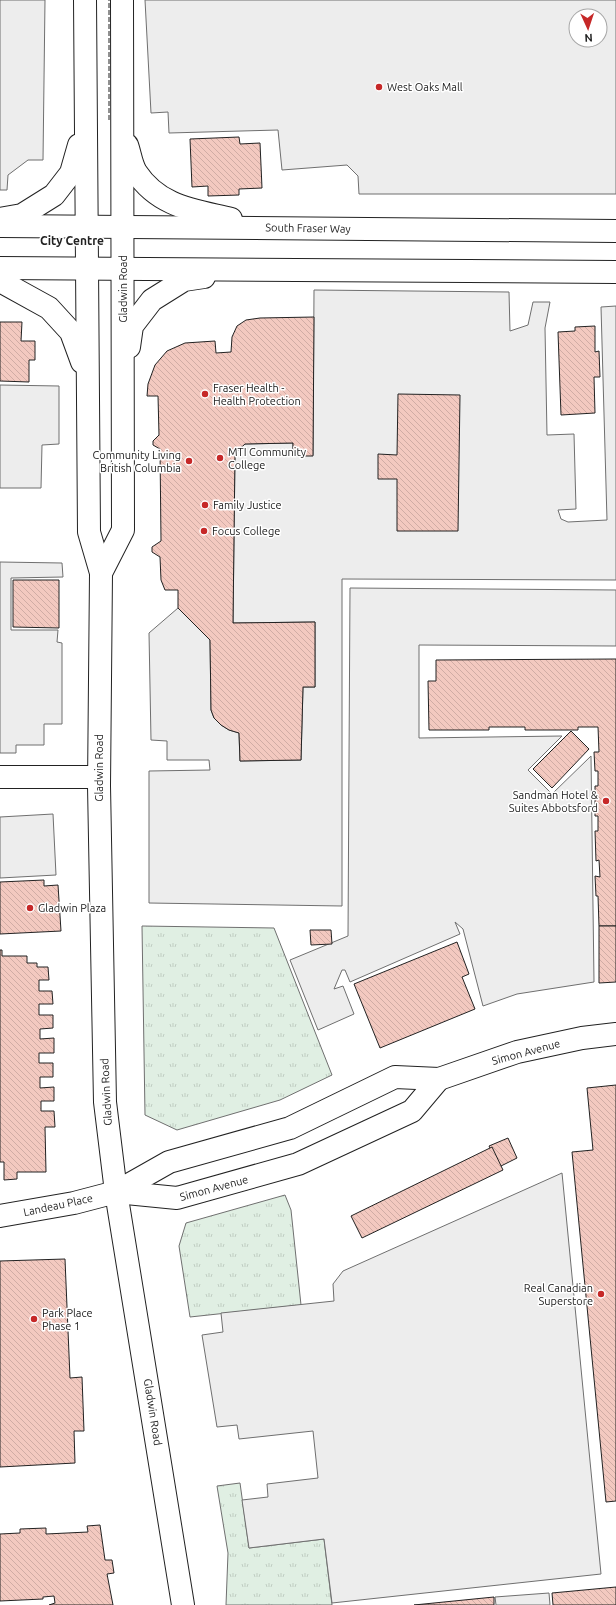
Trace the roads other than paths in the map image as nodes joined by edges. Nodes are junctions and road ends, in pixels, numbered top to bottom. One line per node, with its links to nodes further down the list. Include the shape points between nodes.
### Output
1 (85, 0): 3 (main road, Gladwin Road)
2 (122, 0): 4 (main road, Gladwin Road)
3 (85, 126): 5 (main road, via 71,173 54,196 22,214); 7 (main road, Gladwin Road)
4 (122, 129): 8 (main road, Gladwin Road); 9 (main road, via 136,171 154,191 179,207)
5 (0, 219)
6 (0, 226): 7 (main road, South Fraser Way)
7 (86, 226): 8 (main road, South Fraser Way); 13 (main road, Gladwin Road)
8 (122, 227): 9 (main road, South Fraser Way); 12 (main road, Gladwin Road)
9 (273, 228): 10 (main road, South Fraser Way)
10 (616, 231)
11 (0, 268): 13 (main road)
12 (123, 268): 13 (main road); 14 (main road); 18 (main road, Gladwin Road)
13 (87, 269): 17 (main road, Gladwin Road)
14 (257, 270): 15 (main road); 18 (main road, via 184,280 152,300 132,326)
15 (616, 272)
16 (0, 281): 17 (main road, via 49,308 71,332)
17 (88, 376): 19 (main road, Gladwin Road, via 89,532)
18 (123, 388): 19 (main road, Gladwin Road, via 123,530)
19 (101, 573): 21 (main road, Gladwin Road)
20 (0, 777): 21 (main road)
21 (99, 777): 24 (main road, Gladwin Road, via 105,1102)
22 (616, 1034): 23 (main road, Simon Avenue, via 582,1038 517,1052)
23 (439, 1079): 24 (main road, Simon Avenue, via 395,1077 290,1128 169,1162); 24 (main road, Simon Avenue, via 412,1111 298,1164 177,1198)
24 (116, 1192): 25 (main road, Landeau Place, via 74,1203); 26 (main road, Gladwin Road)
25 (0, 1216)
26 (183, 1605)

